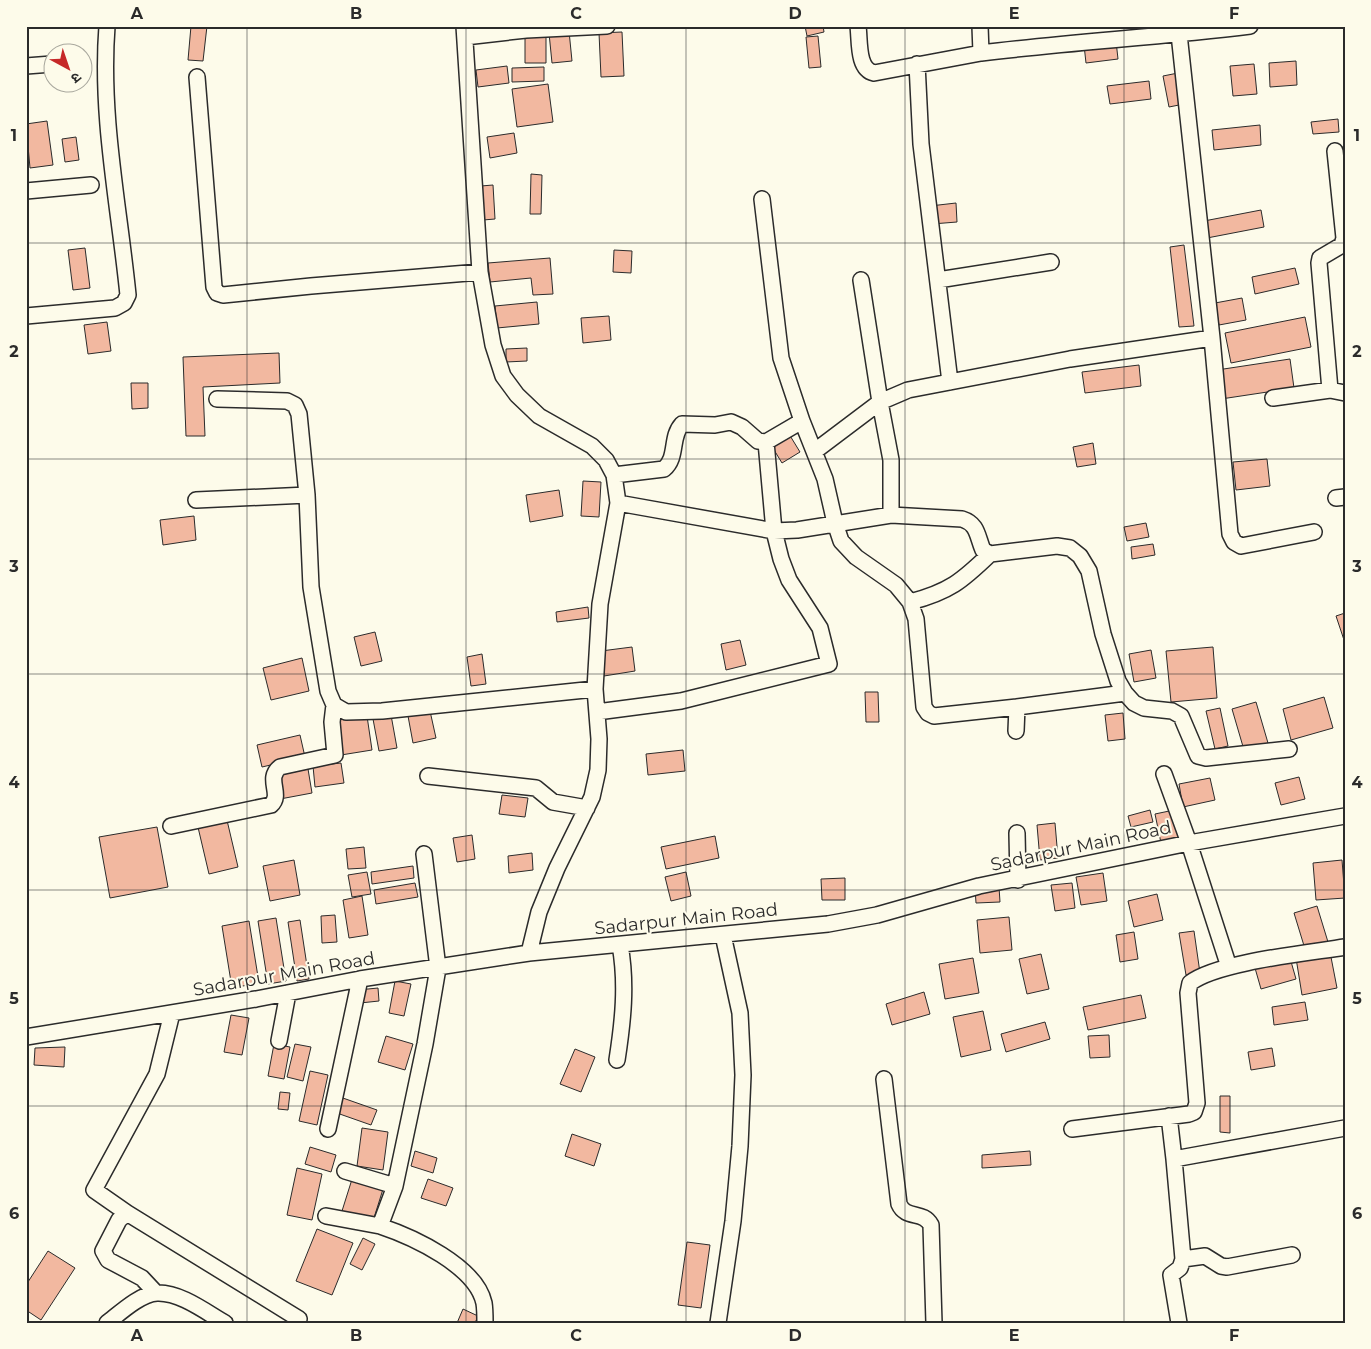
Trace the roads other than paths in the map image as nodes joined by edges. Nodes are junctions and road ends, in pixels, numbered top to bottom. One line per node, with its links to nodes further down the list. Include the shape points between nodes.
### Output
1 (107, 26): 21 (street, via 107,119 128,295 124,303 115,308)
2 (607, 26): 6 (street)
3 (858, 26): 9 (street, via 863,65 867,71 874,73)
4 (980, 26): 8 (street)
5 (1250, 26): 7 (street)
6 (464, 32): 18 (street)
7 (1179, 34): 8 (street); 22 (street)
8 (981, 53): 9 (street)
9 (917, 64): 20 (street, via 921,144)
10 (42, 65): 11 (street)
11 (26, 66)
12 (197, 77): 18 (street, via 217,293)
13 (1335, 151): 24 (street, via 1344,238 1342,245 1320,258 1319,263)
14 (91, 185): 15 (street)
15 (26, 191)
16 (762, 199): 28 (street, via 778,346)
17 (1051, 262): 20 (street)
18 (480, 272): 31 (street, via 493,345 503,376 539,416 592,446 606,460)
19 (861, 280): 27 (street)
20 (938, 280): 23 (street)
21 (26, 316)
22 (1212, 338): 23 (street, via 1078,357); 38 (street, via 1230,534 1234,542 1241,546)
23 (950, 382): 27 (street, via 908,390)
24 (1338, 392): 25 (street)
25 (1273, 398)
26 (217, 399): 32 (street, via 287,401 295,405 299,414)
27 (880, 402): 30 (street); 35 (street, via 891,460)
28 (802, 421): 29 (street); 30 (street)
29 (766, 442): 31 (street, via 758,441 731,422 715,425 687,422 678,428 672,459 664,469); 37 (street)
30 (815, 452): 36 (street, via 832,499)
31 (614, 475): 34 (street)
32 (307, 495): 33 (street); 43 (street, via 310,587 328,691)
33 (196, 500)
34 (618, 503): 37 (street); 41 (street, via 600,604)
35 (891, 515): 36 (street); 39 (street, via 971,522 983,550)
36 (835, 524): 37 (street); 40 (street, via 842,541 856,557 896,585)
37 (774, 531): 45 (street, via 789,580 820,628 829,664 681,701)
38 (1314, 532)
39 (990, 554): 40 (street, via 952,587); 42 (street, via 1057,546 1070,548 1080,556 1089,571 1103,634)
40 (910, 602): 44 (street, via 916,619 924,708 928,714)
41 (595, 689): 43 (street, via 382,711 346,712); 45 (street)
42 (1125, 693): 44 (street); 47 (street, via 1144,708 1172,711 1181,716 1198,756 1206,758)
43 (334, 705): 52 (street, via 335,755 280,767 273,777 276,798 271,805)
44 (1017, 707): 46 (street)
45 (597, 712): 50 (street, via 598,770)
46 (1016, 731)
47 (1289, 749)
48 (1164, 774): 54 (street)
49 (428, 776): 50 (street, via 536,788 553,802)
50 (587, 808): 60 (street, via 539,912)
51 (1345, 816): 54 (street, Sadarpur Main Road)
52 (171, 826)
53 (1018, 833): 56 (street)
54 (1189, 843): 56 (street, Sadarpur Main Road); 61 (street)
55 (424, 854): 62 (street)
56 (1018, 880): 57 (street, Sadarpur Main Road, via 979,886 877,915 828,924)
57 (723, 934): 58 (street, Sadarpur Main Road); 89 (street, via 740,1013 743,1075 734,1211)
58 (620, 945): 60 (street, Sadarpur Main Road); 68 (street, via 625,995)
59 (1345, 947): 61 (street)
60 (529, 953): 62 (street, Sadarpur Main Road)
61 (1229, 967): 70 (street, via 1198,977 1190,983 1188,993 1197,1107 1189,1114)
62 (438, 968): 63 (street, Sadarpur Main Road); 76 (street)
63 (360, 979): 64 (street, Sadarpur Main Road); 72 (street)
64 (288, 993): 65 (street, Sadarpur Main Road); 67 (street)
65 (172, 1013): 66 (street, Sadarpur Main Road); 77 (street, via 157,1074 94,1190)
66 (26, 1037)
67 (279, 1041)
68 (617, 1060)
69 (884, 1078): 90 (street, via 899,1204 908,1215 928,1219 931,1225)
70 (1169, 1116): 73 (street); 74 (street)
71 (1345, 1128): 74 (street)
72 (328, 1129)
73 (1072, 1129)
74 (1174, 1159): 81 (street)
75 (345, 1171): 76 (street)
76 (395, 1186): 79 (street)
77 (128, 1213): 82 (street, via 119,1220 103,1251 108,1260 142,1278); 84 (street)
78 (326, 1216): 79 (street)
79 (380, 1226): 88 (street, via 413,1237 448,1259 474,1283 484,1302)
80 (1292, 1255): 81 (street, via 1227,1267 1205,1256)
81 (1183, 1259): 91 (street, via 1180,1268 1171,1275)
82 (156, 1293): 83 (street, via 174,1296); 85 (street, via 139,1300)
83 (195, 1307): 86 (street); 87 (street)
84 (299, 1319)
85 (107, 1323)
86 (208, 1323)
87 (225, 1323)
88 (485, 1323)
89 (718, 1323)
90 (934, 1323)
91 (1179, 1323)

